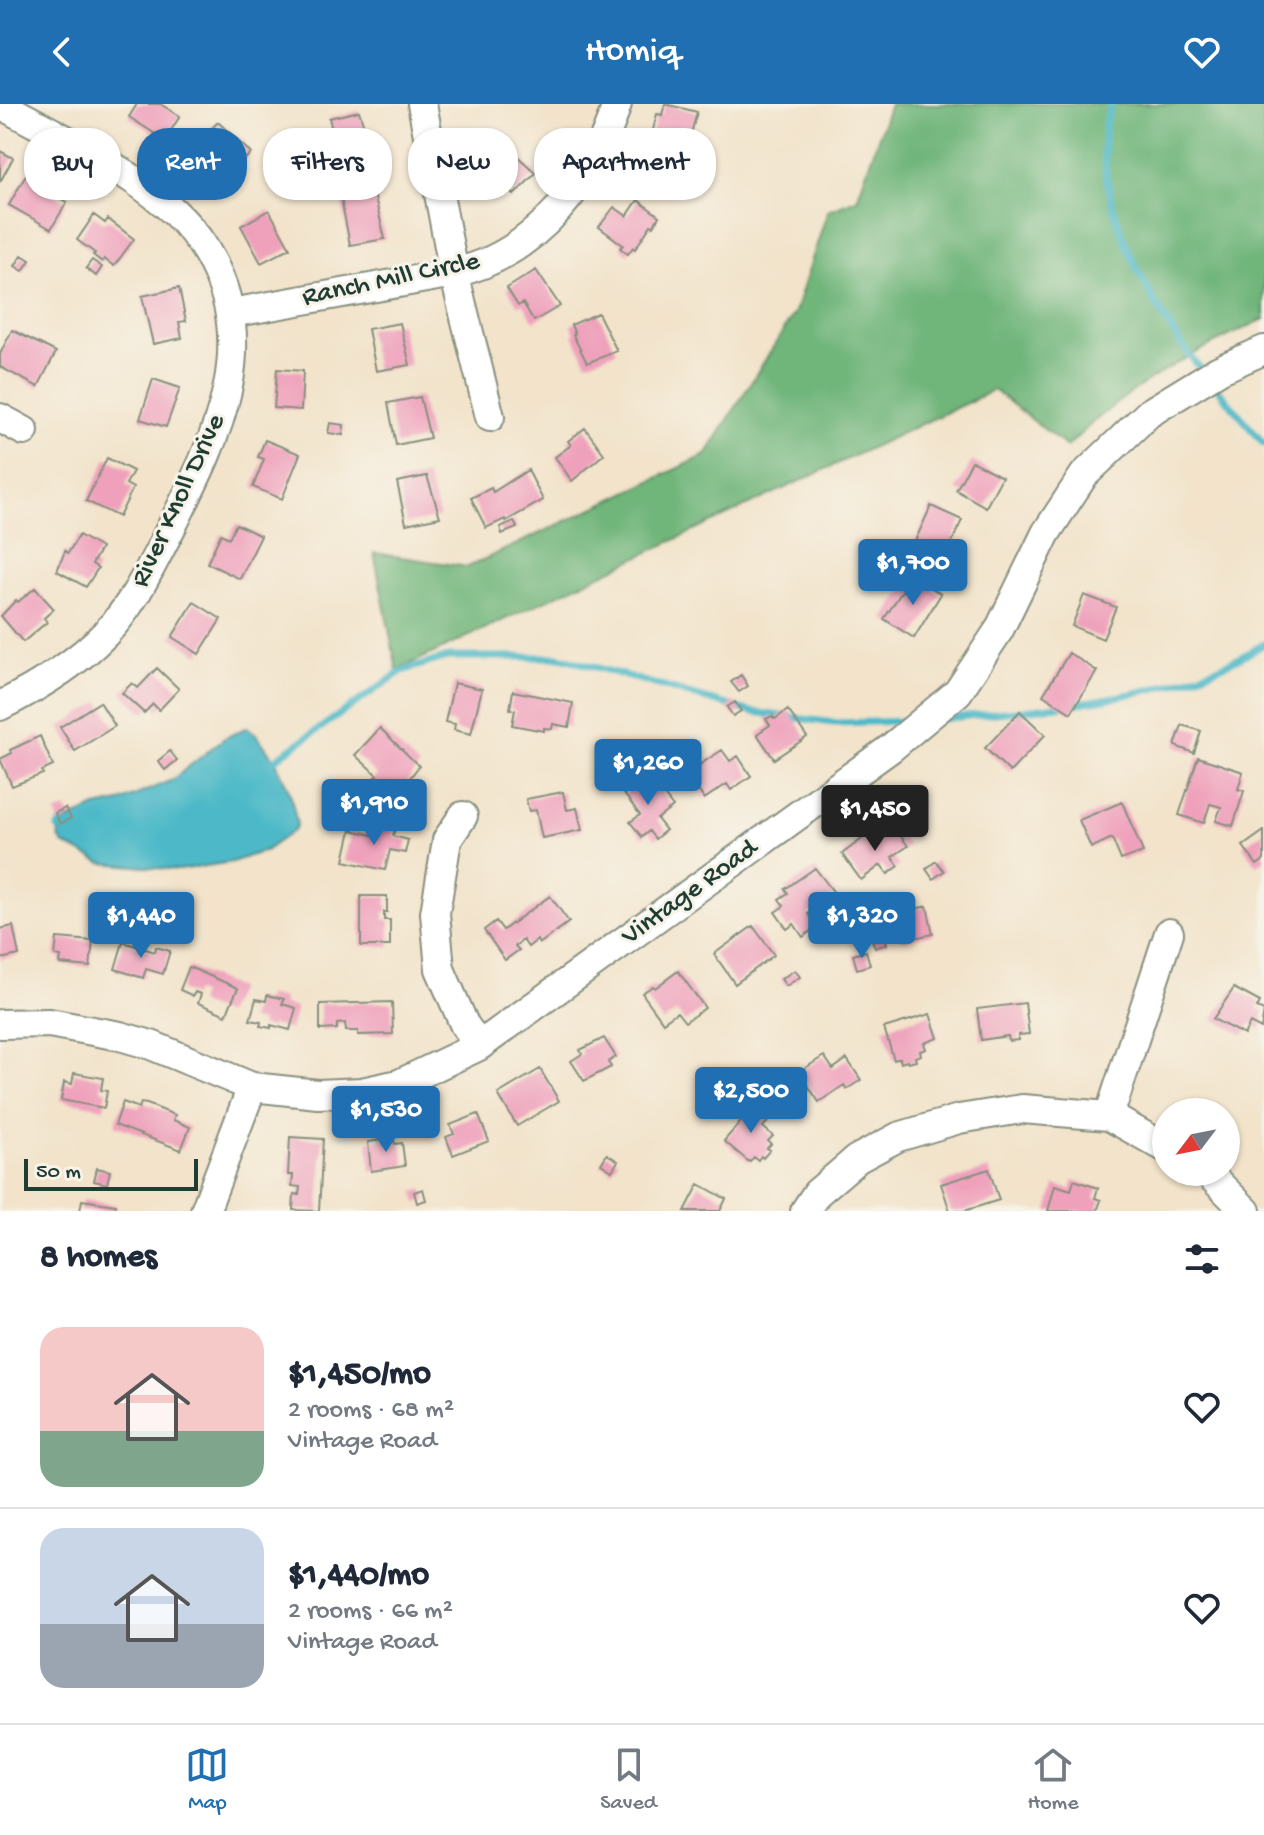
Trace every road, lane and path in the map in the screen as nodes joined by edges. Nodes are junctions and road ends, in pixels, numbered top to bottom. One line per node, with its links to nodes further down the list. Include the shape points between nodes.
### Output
1 (0, 104): 5 (street, River Knoll Drive, via 165,204 203,246)
2 (422, 104): 4 (street)
3 (617, 104): 4 (street, Ranch Mill Circle, via 583,180 564,203 515,245)
4 (454, 273): 5 (street, Ranch Mill Circle); 7 (street)
5 (231, 313): 8 (street, River Knoll Drive, via 227,400 142,585 105,635 82,655)
6 (1264, 350): 12 (street, Vintage Road, via 1219,370 1149,413 1084,475 1046,533 999,630 958,692 891,748)
7 (490, 417)
8 (0, 706)
9 (463, 816): 12 (street, via 447,840 435,913 440,969)
10 (1169, 933): 14 (street)
11 (0, 1024): 13 (street, Vintage Road, via 49,1023 120,1036)
12 (479, 1046): 13 (street, Vintage Road, via 399,1084 362,1092)
13 (252, 1087): 17 (street)
14 (1109, 1116): 15 (street); 18 (street, via 1022,1109 959,1119 898,1137 857,1159 817,1193)
15 (1152, 1140)
16 (1221, 1186): 19 (street)
17 (205, 1211)
18 (805, 1211)
19 (1246, 1211)

